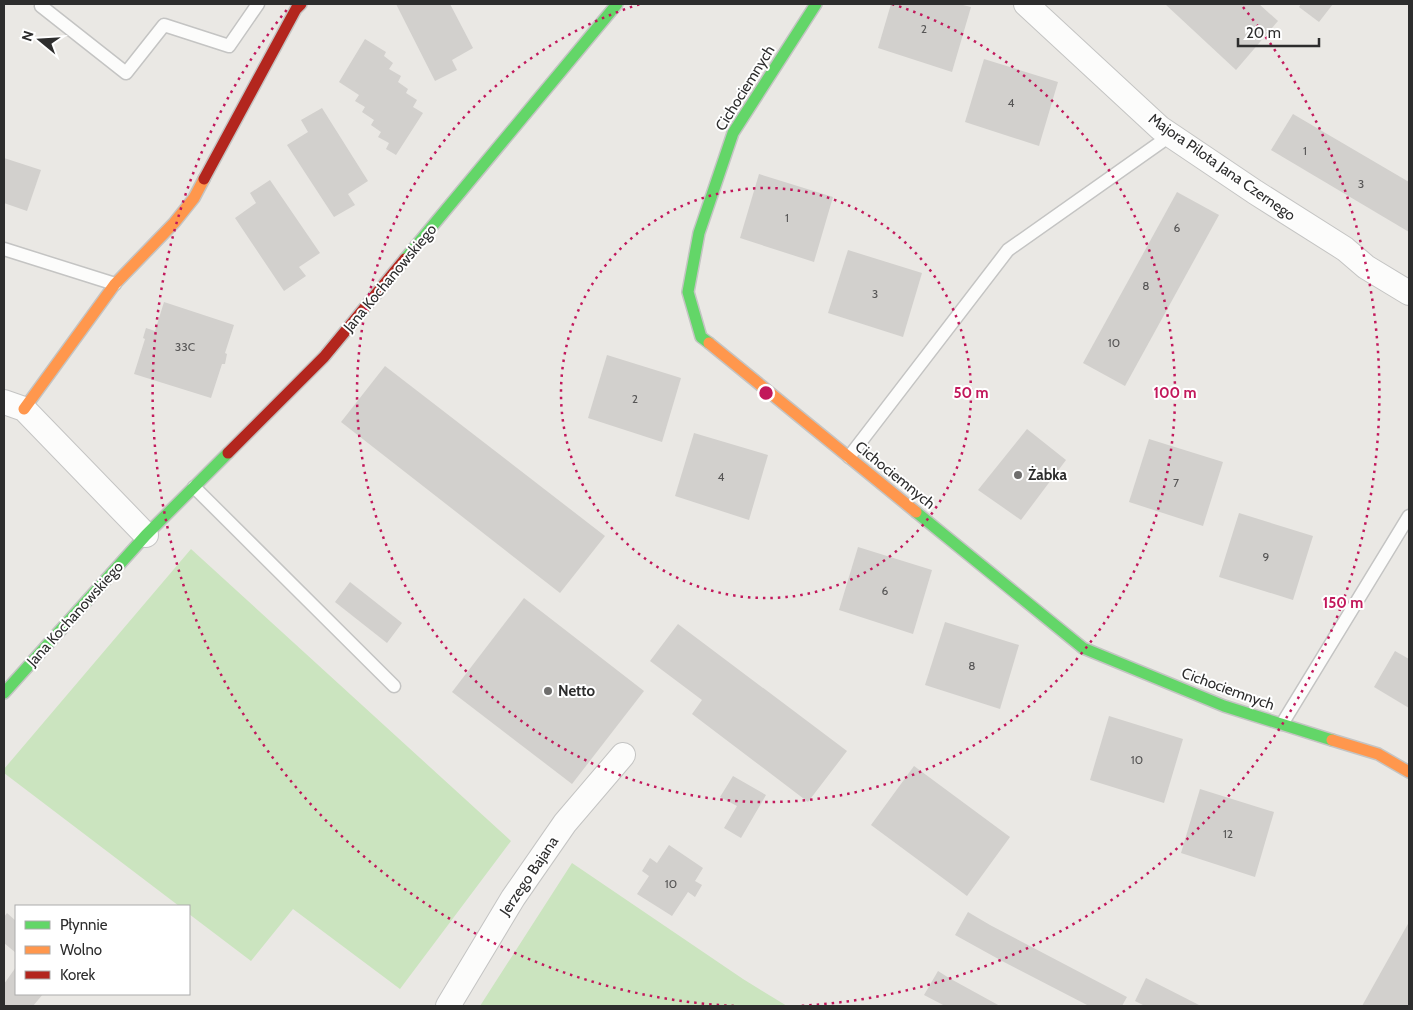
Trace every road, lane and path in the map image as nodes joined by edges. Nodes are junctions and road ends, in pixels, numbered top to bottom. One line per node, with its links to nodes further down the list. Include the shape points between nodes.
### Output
1 (258, 4): 6 (lane, via 229,46 164,24 126,73)
2 (301, 4): 9 (street, via 194,198)
3 (617, 4): 13 (street, Jana Kochanowskiego, via 324,357)
4 (816, 4): 12 (street, Cichociemnych, via 733,133 699,233 688,292 701,337)
5 (1026, 4): 7 (street, Majora Pilota Jana Czernego)
6 (41, 6)
7 (1171, 135): 10 (street, Majora Pilota Jana Czernego); 12 (lane, via 1008,250)
8 (4, 250): 9 (lane)
9 (115, 284): 11 (street)
10 (1409, 293)
11 (14, 406): 15 (street)
12 (849, 457): 18 (street, Cichociemnych, via 1083,648 1224,706)
13 (194, 488): 15 (street, Jana Kochanowskiego); 16 (lane)
14 (1409, 516): 18 (lane)
15 (146, 535): 17 (street, Jana Kochanowskiego)
16 (394, 686)
17 (4, 693)
18 (1282, 724): 20 (street, Cichociemnych, via 1378,754)
19 (623, 755): 21 (street, Jerzego Bajana, via 565,823 513,898)
20 (1409, 772)
21 (448, 1006)

